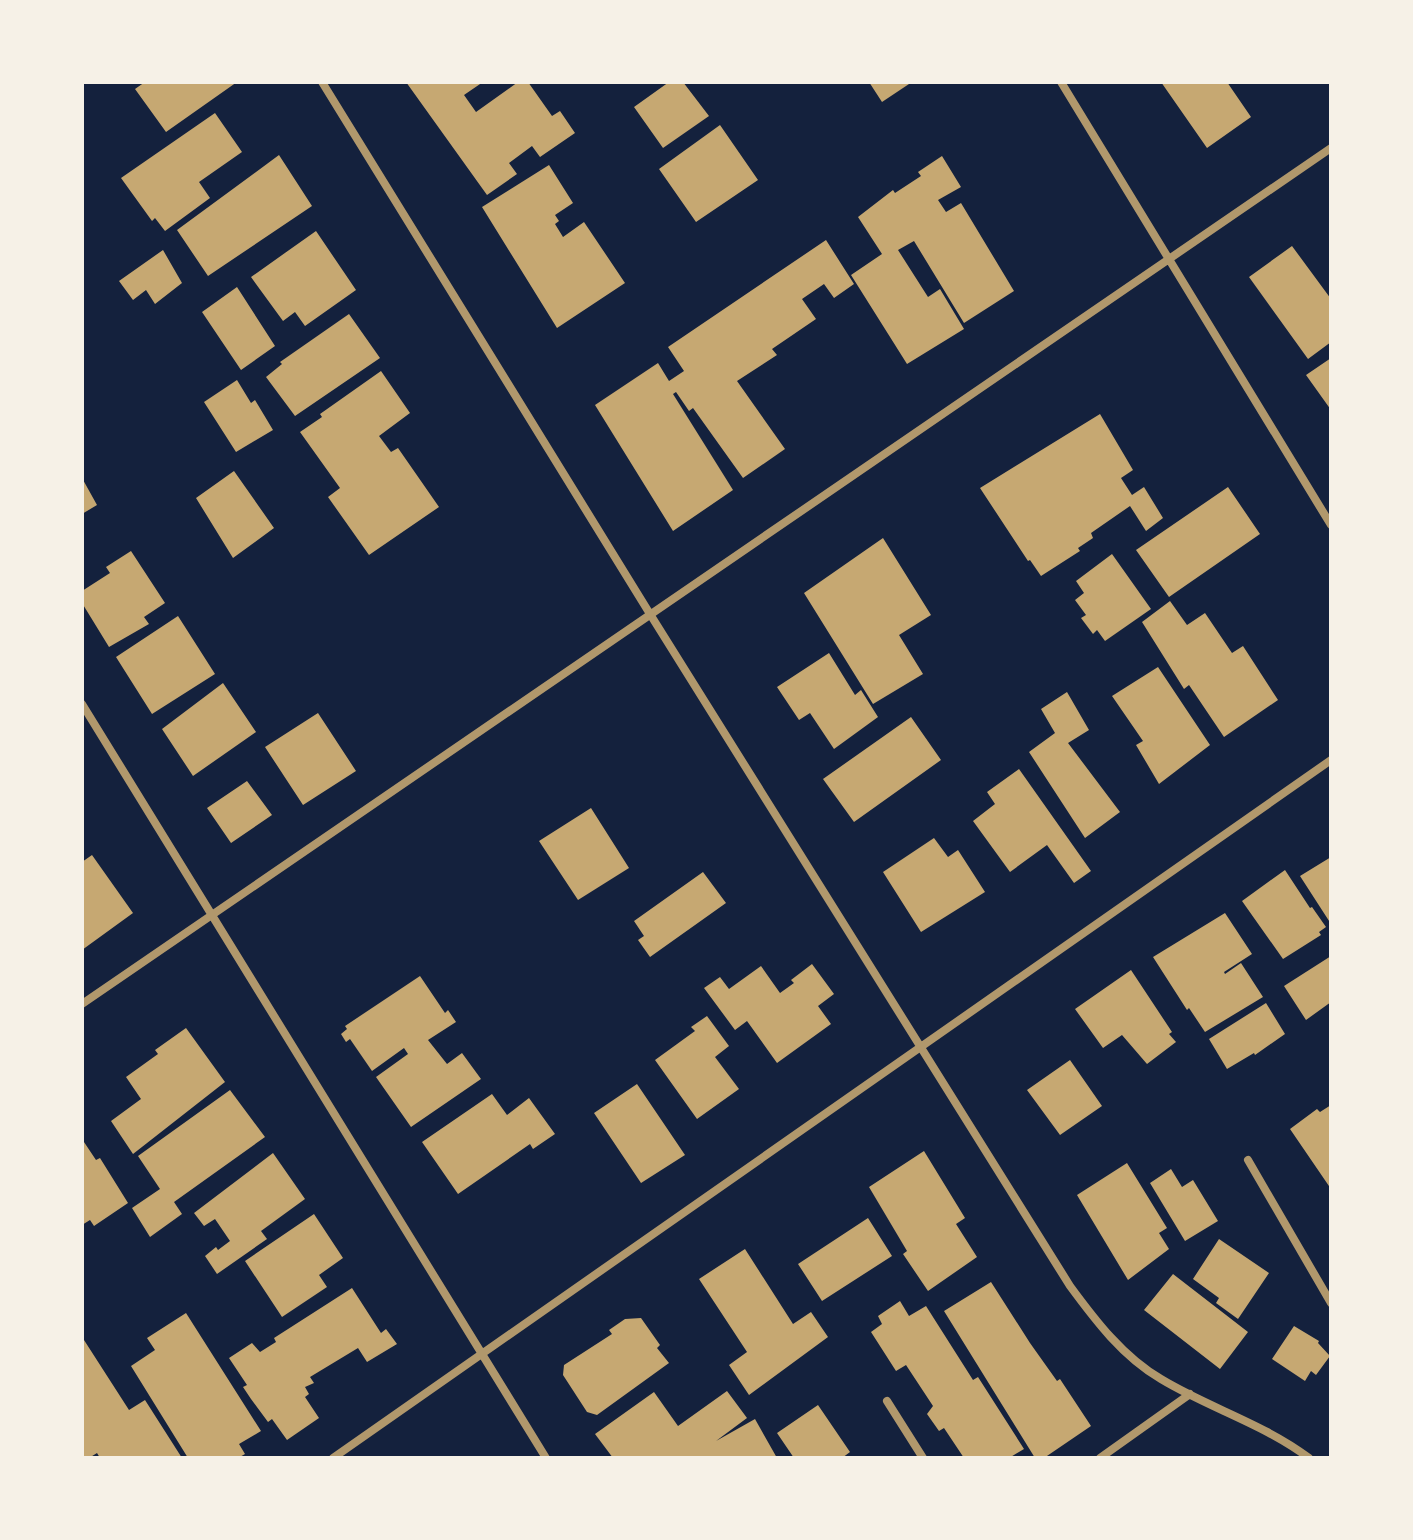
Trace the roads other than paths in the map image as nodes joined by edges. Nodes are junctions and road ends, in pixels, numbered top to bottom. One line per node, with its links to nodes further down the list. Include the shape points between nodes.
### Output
1 (322, 82): 6 (street)
2 (1061, 82): 4 (street)
3 (1331, 148): 4 (street)
4 (1169, 259): 5 (street); 6 (street)
5 (1331, 525)
6 (650, 614): 9 (street); 11 (street)
7 (82, 704): 9 (street)
8 (1331, 760): 11 (street)
9 (212, 915): 10 (street); 14 (street)
10 (82, 1004)
11 (919, 1048): 14 (street); 15 (street, via 1096,1322 1147,1370)
12 (1248, 1160): 13 (street)
13 (1331, 1303)
14 (482, 1354): 17 (street); 18 (street)
15 (1190, 1394): 20 (street); 21 (street, via 1290,1443)
16 (887, 1401): 19 (street)
17 (333, 1458)
18 (546, 1458)
19 (923, 1458)
20 (1100, 1458)
21 (1309, 1458)

